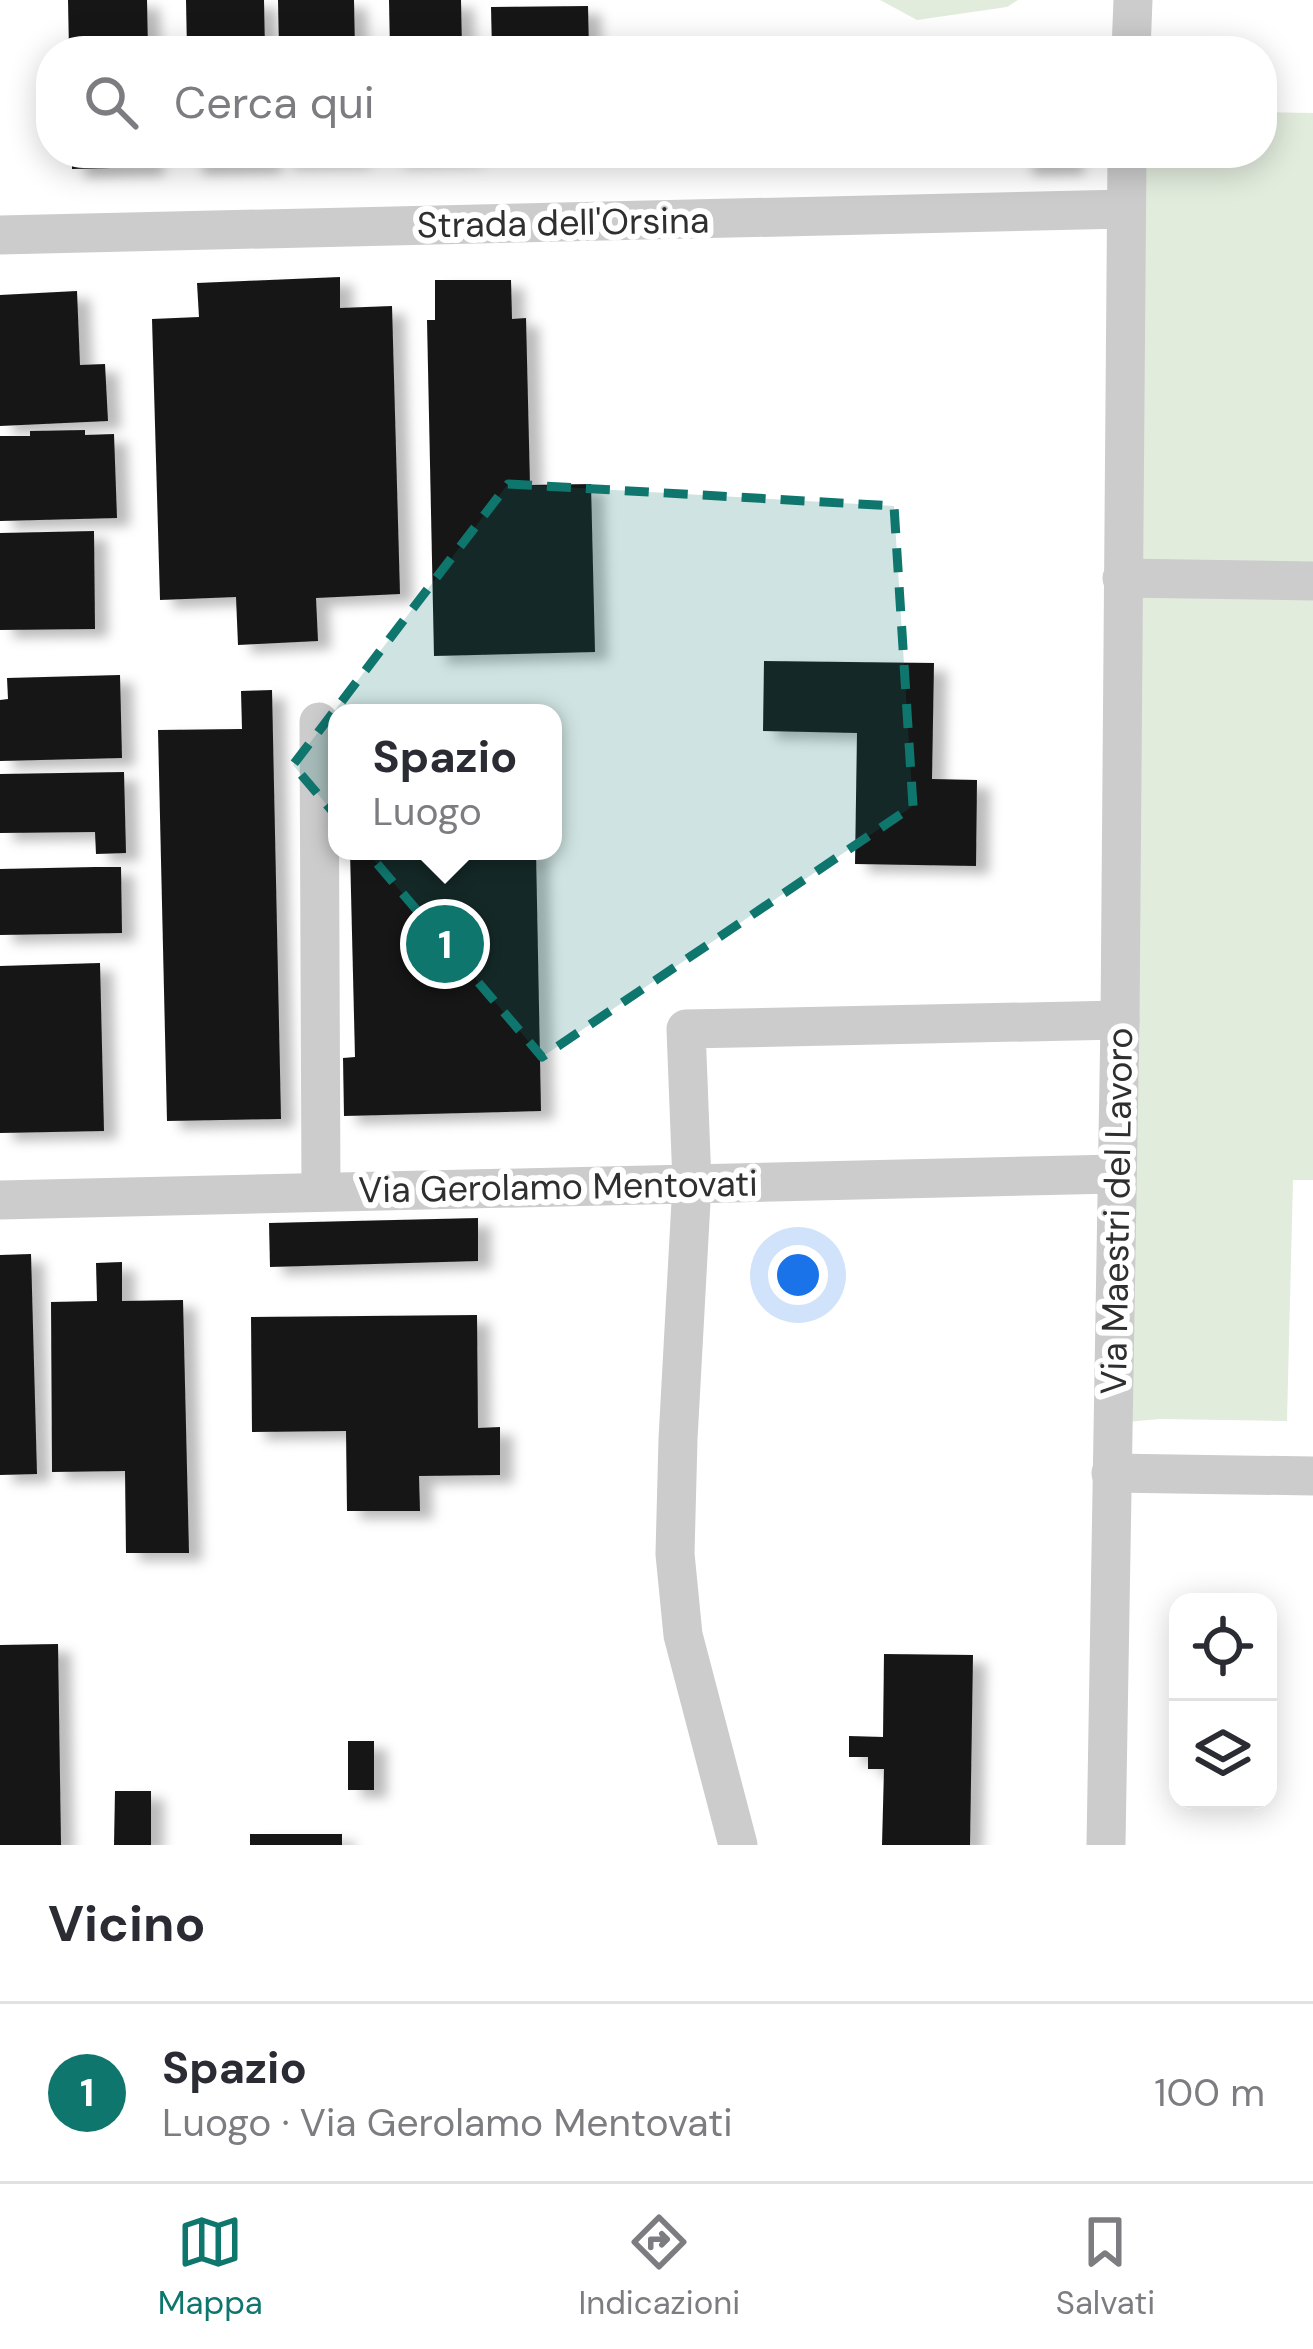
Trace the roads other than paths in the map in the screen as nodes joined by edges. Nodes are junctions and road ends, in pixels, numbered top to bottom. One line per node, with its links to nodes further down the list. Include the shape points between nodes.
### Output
1 (1133, 0): 2 (street)
2 (1132, 36)
3 (1127, 168): 4 (street, Via Maestri del Lavoro)
4 (1126, 209): 5 (street, Strada dell'Orsina); 6 (street, Via Maestri del Lavoro)
5 (0, 235)
6 (1122, 578): 7 (street); 9 (street, Via Maestri del Lavoro)
7 (1313, 581)
8 (319, 722): 12 (street)
9 (1120, 1020): 10 (street, Via Maestri del Lavoro); 11 (street, via 686,1029)
10 (1116, 1174): 11 (street, Via Gerolamo Mentovati); 14 (street, Via Maestri del Lavoro)
11 (692, 1184): 12 (street, Via Gerolamo Mentovati); 16 (street, via 675,1554 683,1635)
12 (321, 1192): 13 (street, Via Gerolamo Mentovati)
13 (0, 1200)
14 (1112, 1473): 15 (street); 17 (street, Via Maestri del Lavoro)
15 (1313, 1476)
16 (738, 1845)
17 (1106, 1845)

